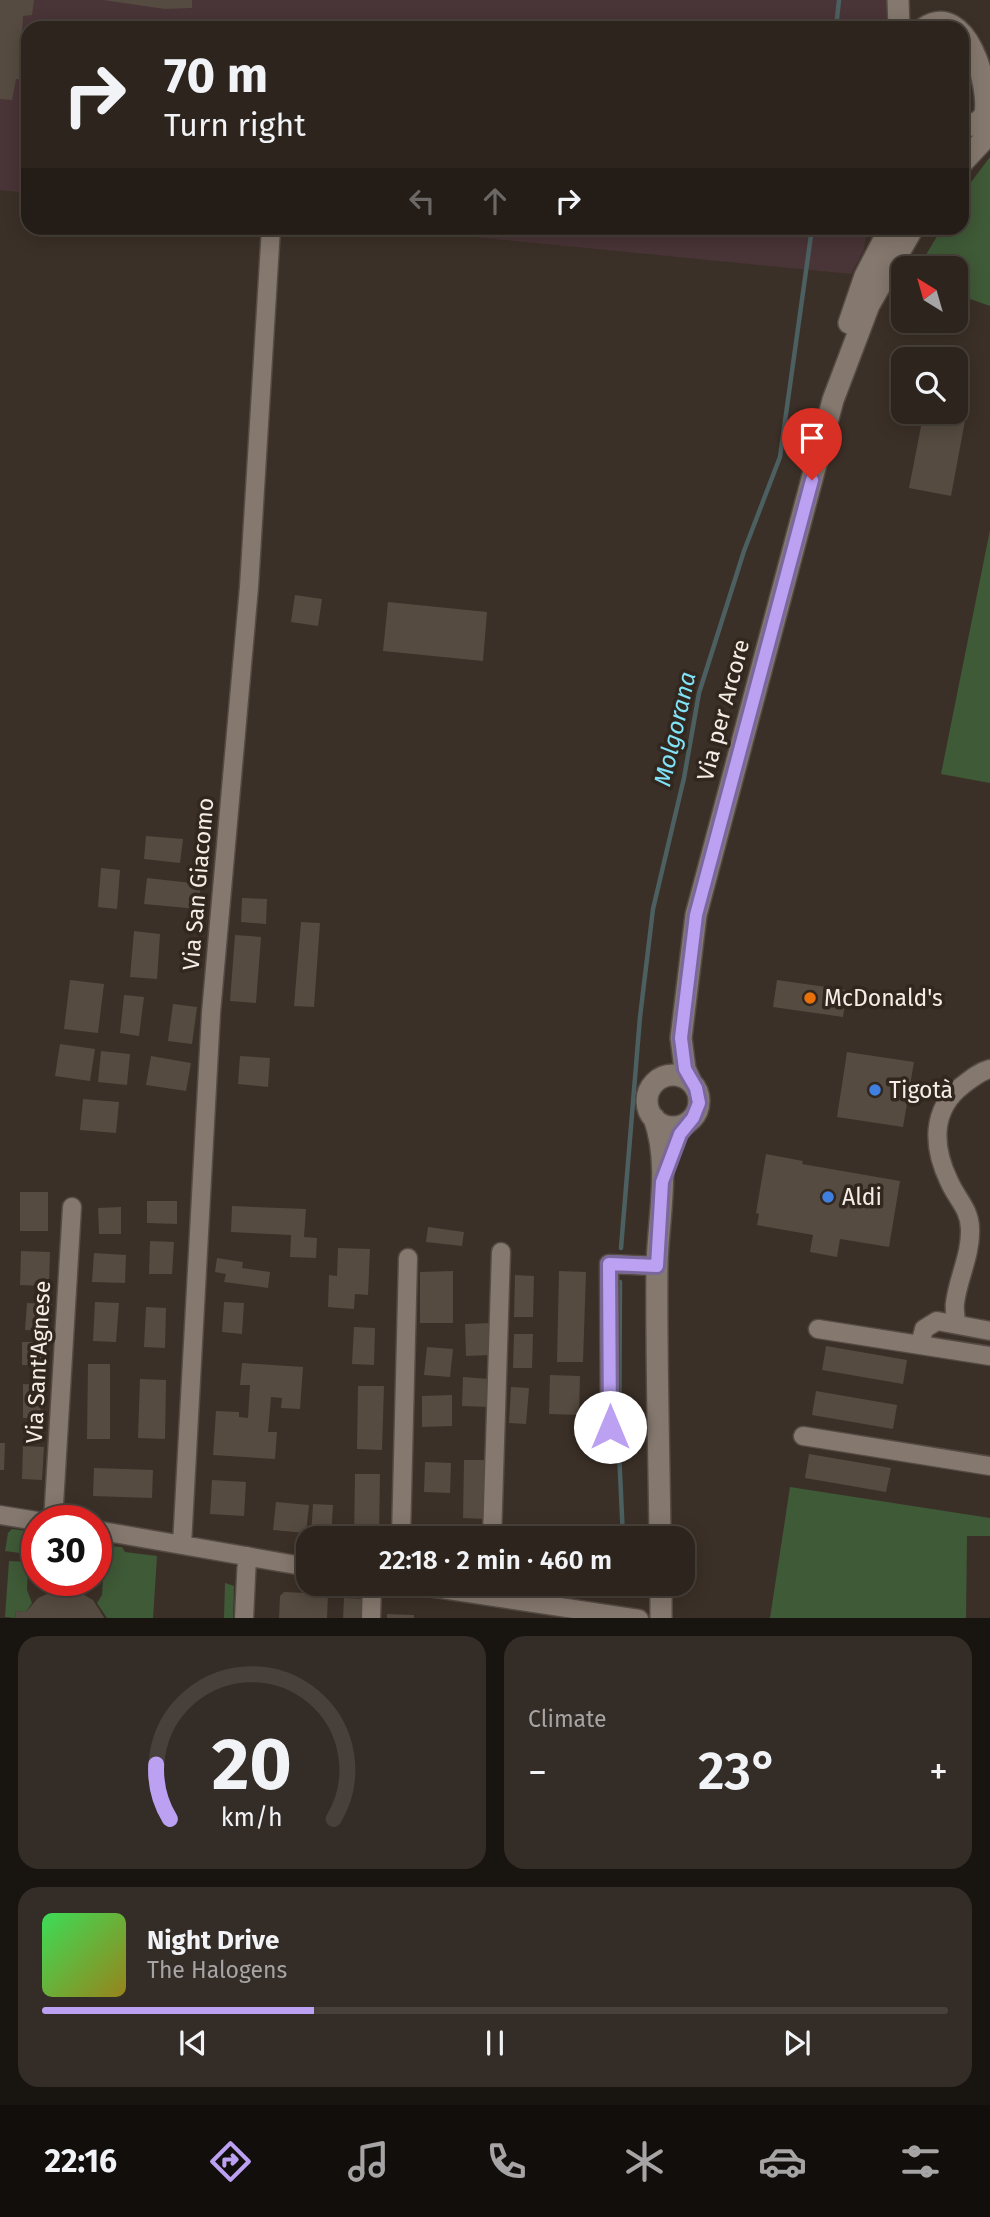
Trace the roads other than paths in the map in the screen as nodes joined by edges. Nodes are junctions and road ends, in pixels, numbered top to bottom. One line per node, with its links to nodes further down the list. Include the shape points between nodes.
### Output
1 (898, 0): 3 (main road)
2 (947, 14): 4 (main road); 5 (main road); 6 (main road)
3 (900, 21)
4 (932, 21)
5 (957, 21)
6 (983, 24)
7 (969, 29): 8 (main road, via 983,63 988,96)
8 (977, 124): 9 (main road)
9 (969, 145)
10 (271, 235): 38 (street, Via San Giacomo, via 249,587 211,1013)
11 (901, 235): 12 (main road, Via per Arcore, via 858,291 837,367 833,400 696,915)
12 (681, 1038): 14 (main road, Via per Arcore); 15 (main road, Via per Arcore)
13 (990, 1069): 23 (street, via 953,1093 940,1112 936,1139 940,1160 963,1202 970,1228 955,1303)
14 (663, 1077): 15 (main road, via 676,1075); 16 (main road, via 652,1086 648,1099)
15 (691, 1082): 17 (main road, via 699,1103)
16 (654, 1118): 17 (main road, via 672,1127); 18 (main road, via 660,1134)
17 (687, 1123): 18 (main road)
18 (662, 1189): 22 (main road)
19 (72, 1207): 31 (street, Via Sant'Agnese)
20 (501, 1252): 35 (street)
21 (408, 1258): 34 (street)
22 (657, 1266): 28 (street, via 609,1264); 36 (main road)
23 (956, 1324): 25 (street); 26 (street, via 937,1321 924,1329)
24 (818, 1329): 26 (street)
25 (990, 1331)
26 (920, 1345): 27 (street)
27 (990, 1356)
28 (610, 1427)
29 (803, 1436): 30 (street)
30 (990, 1466)
31 (54, 1505)
32 (0, 1515): 33 (street)
33 (21, 1522)
34 (401, 1526)
35 (492, 1526)
36 (660, 1526)
37 (112, 1537): 38 (street)
38 (182, 1545): 39 (street)
39 (247, 1556): 40 (street); 44 (street)
40 (296, 1565)
41 (372, 1596): 45 (street)
42 (522, 1596): 46 (street)
43 (661, 1596): 47 (main road)
44 (244, 1618)
45 (371, 1618)
46 (634, 1618)
47 (661, 1618)

